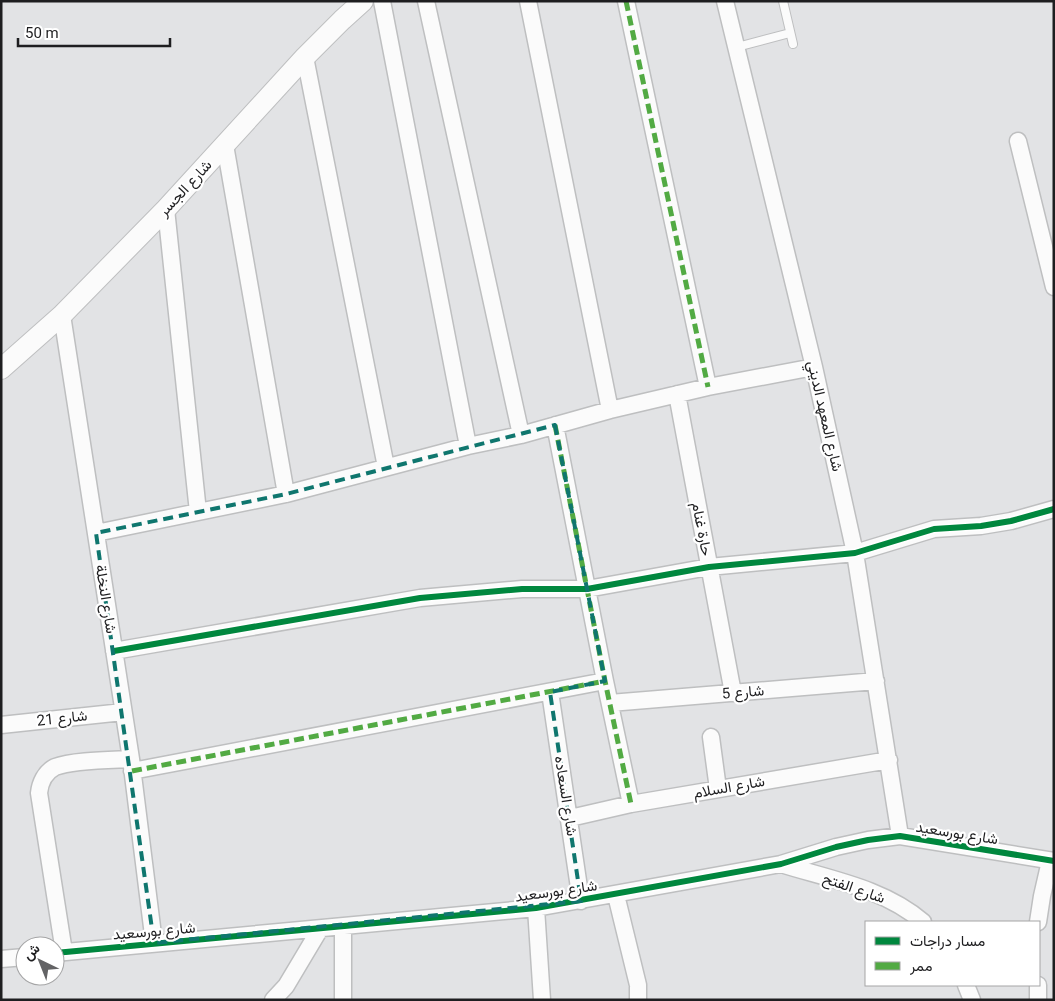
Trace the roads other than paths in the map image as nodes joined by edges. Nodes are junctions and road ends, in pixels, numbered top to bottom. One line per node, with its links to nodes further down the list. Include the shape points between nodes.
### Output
1 (363, 1): 11 (street, شارع الجسر)
2 (382, 1): 24 (street)
3 (426, 1): 23 (street)
4 (528, 1): 21 (street)
5 (626, 1): 19 (street)
6 (725, 1): 10 (street, شارع المعهد الديني)
7 (783, 1): 8 (lane)
8 (790, 33): 9 (lane); 10 (lane)
9 (793, 44)
10 (737, 48): 17 (street, شارع المعهد الديني)
11 (305, 57): 13 (street, شارع الجسر); 25 (street)
12 (1018, 141): 15 (street)
13 (225, 144): 14 (street, شارع الجسر); 26 (street)
14 (166, 209): 16 (street, شارع الجسر); 28 (street)
15 (1054, 287)
16 (62, 315): 18 (street, شارع الجسر); 29 (street, شارع النخلة)
17 (814, 367): 19 (street); 30 (street, شارع المعهد الديني)
18 (1, 369)
19 (708, 387): 20 (street)
20 (677, 394): 21 (street); 31 (street, حارة غنام)
21 (610, 410): 22 (street)
22 (555, 424): 23 (street); 32 (street)
23 (521, 435): 24 (street)
24 (468, 446): 25 (street)
25 (386, 468): 26 (street)
26 (286, 494): 28 (street)
27 (1054, 508): 30 (street, via 1011,521 926,531)
28 (198, 512): 29 (street)
29 (96, 533): 33 (street, شارع النخلة)
30 (856, 553): 31 (street); 35 (street, شارع المعهد الديني)
31 (709, 568): 32 (street); 37 (street, حارة غنام)
32 (587, 589): 33 (street, via 522,589 420,598); 34 (street)
33 (114, 651): 39 (street, شارع النخلة)
34 (605, 681): 36 (street); 38 (street)
35 (876, 681): 37 (street, شارع 5); 42 (street, شارع المعهد الديني)
36 (550, 692): 43 (street); 46 (street, شارع السعاده)
37 (733, 693): 38 (street, شارع 5)
38 (610, 704): 45 (street)
39 (123, 712): 40 (street, شارع 21); 43 (street, شارع النخلة)
40 (1, 725)
41 (711, 738): 44 (street)
42 (889, 760): 44 (street, شارع السلام); 47 (street, شارع المعهد الديني)
43 (132, 765): 58 (street, via 84,762 55,768 45,775 40,785); 59 (street, شارع النخلة)
44 (718, 789): 45 (street, شارع السلام)
45 (631, 804): 46 (street, شارع السلام)
46 (570, 818): 52 (street, شارع السعاده)
47 (900, 836): 48 (street, شارع بورسعيد); 49 (street, شارع بورسعيد, via 836,847)
48 (1052, 860): 51 (street)
49 (781, 864): 50 (street, شارع بورسعيد); 54 (street, شارع الفتح, via 874,893 896,902)
50 (616, 895): 52 (street, شارع بورسعيد); 68 (street, via 638,985)
51 (1048, 896): 55 (street)
52 (581, 901): 53 (street, شارع بورسعيد)
53 (536, 908): 56 (street, شارع بورسعيد); 67 (street)
54 (922, 921)
55 (1038, 921)
56 (343, 927): 57 (street, شارع بورسعيد); 65 (street)
57 (320, 929): 59 (street, شارع بورسعيد); 66 (street, via 286,986)
58 (58, 936)
59 (154, 943): 60 (street, شارع بورسعيد)
60 (65, 952)
61 (15, 958): 62 (street)
62 (1, 959)
63 (966, 986): 69 (street)
64 (1038, 986): 70 (street)
65 (348, 999)
66 (273, 1000)
67 (542, 1000)
68 (638, 1000)
69 (972, 1000)
70 (1038, 1000)

